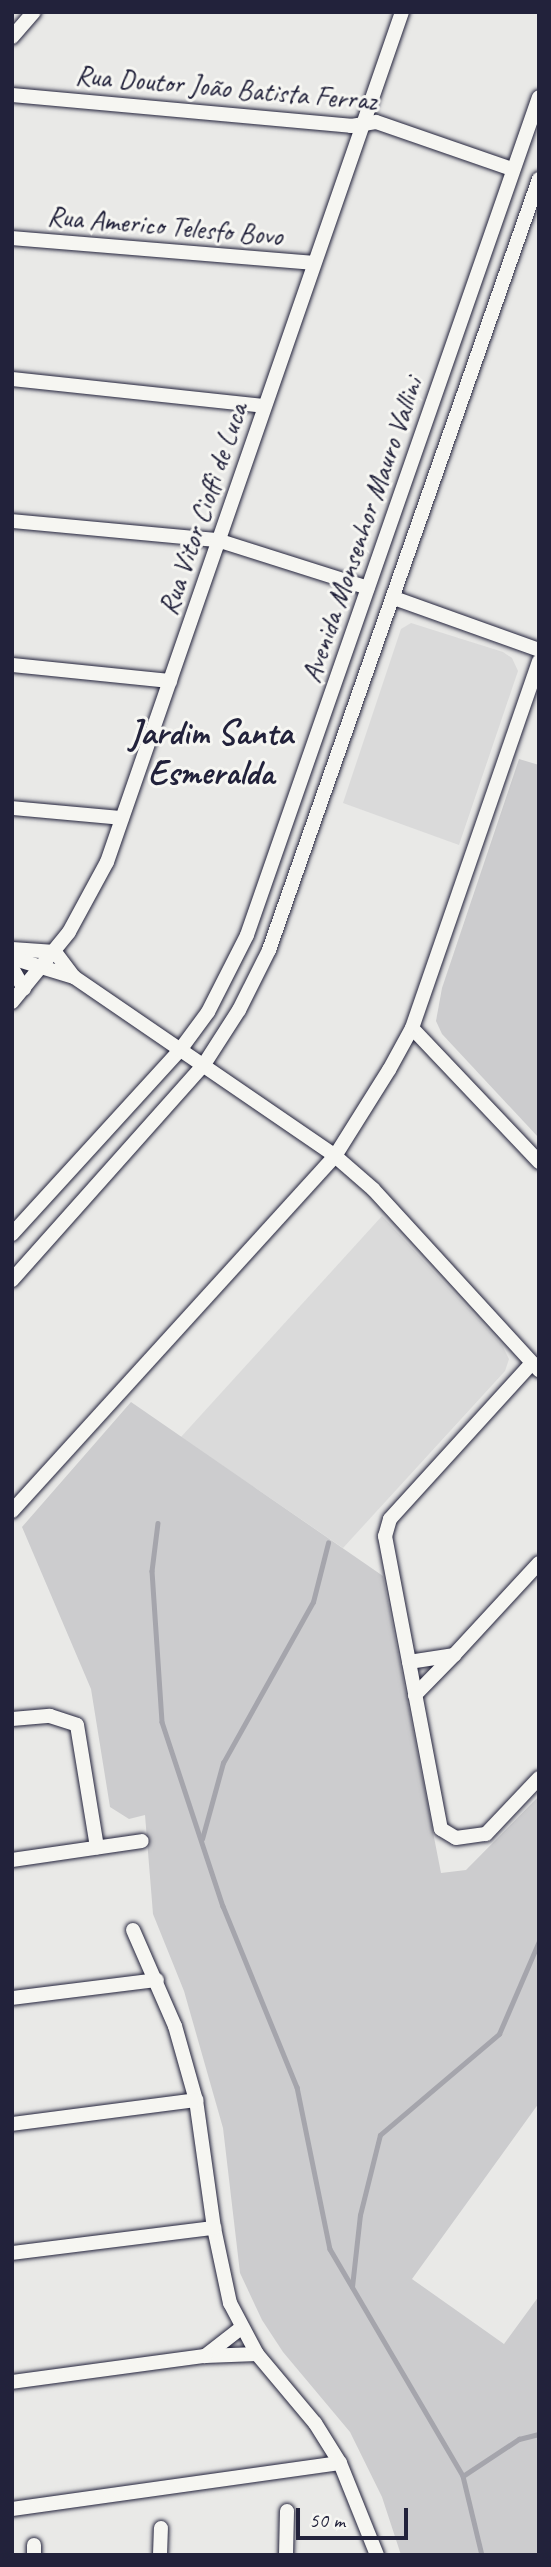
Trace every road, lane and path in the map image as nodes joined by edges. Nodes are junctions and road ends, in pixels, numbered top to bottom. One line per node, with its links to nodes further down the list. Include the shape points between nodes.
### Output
1 (34, 12): 3 (street)
2 (402, 12): 6 (street, Rua Vitor Cioffi de Luca)
3 (12, 37)
4 (12, 95): 6 (street, Rua Doutor João Batista Ferraz)
5 (539, 97): 7 (street, Avenida Monsenhor Mauro Vallini)
6 (361, 124): 7 (street, Rua Doutor João Batista Ferraz, via 376,122); 10 (street, Rua Vitor Cioffi de Luca)
7 (512, 169): 15 (street, Avenida Monsenhor Mauro Vallini)
8 (539, 178): 16 (street, Avenida Monsenhor Mauro Vallini)
9 (12, 238): 10 (street, Rua Americo Telesfo Bovo)
10 (314, 263): 12 (street, Rua Vitor Cioffi de Luca)
11 (12, 379): 12 (street)
12 (264, 406): 14 (street, Rua Vitor Cioffi de Luca)
13 (12, 521): 14 (street)
14 (217, 540): 15 (street); 20 (street, Rua Vitor Cioffi de Luca)
15 (368, 588): 32 (street, Avenida Monsenhor Mauro Vallini, via 247,935 208,1012)
16 (394, 598): 17 (street); 33 (street, Avenida Monsenhor Mauro Vallini, via 269,950 239,1010)
17 (539, 650)
18 (539, 661): 31 (street)
19 (12, 665): 20 (street)
20 (170, 681): 22 (street, Rua Vitor Cioffi de Luca)
21 (12, 808): 22 (street)
22 (122, 818): 24 (street, Rua Vitor Cioffi de Luca, via 92,893)
23 (12, 949): 24 (street)
24 (55, 952): 27 (street, Rua Vitor Cioffi de Luca); 28 (street)
25 (12, 958): 27 (street)
26 (12, 968): 29 (street)
27 (41, 970): 28 (street); 29 (street, Rua Vitor Cioffi de Luca)
28 (74, 977): 32 (street)
29 (24, 989): 30 (street, Rua Vitor Cioffi de Luca)
30 (12, 1002)
31 (412, 1028): 34 (street); 35 (street)
32 (180, 1050): 33 (street); 36 (street, Avenida Monsenhor Mauro Vallini)
33 (202, 1066): 34 (street); 37 (street, Avenida Monsenhor Mauro Vallini)
34 (335, 1156): 38 (street, via 373,1189); 39 (street)
35 (539, 1162)
36 (12, 1234)
37 (12, 1280)
38 (535, 1366): 42 (street, via 386,1528 386,1550)
39 (12, 1511)
40 (539, 1563): 41 (street)
41 (454, 1655): 42 (street); 43 (street)
42 (409, 1662): 43 (street)
43 (415, 1695): 45 (street, via 438,1820 448,1835 467,1840 495,1827)
44 (12, 1719): 47 (street, via 50,1716 77,1725)
45 (539, 1778)
46 (142, 1840): 47 (street)
47 (97, 1847): 48 (street)
48 (12, 1860)
49 (134, 1930): 50 (street)
50 (156, 1980): 51 (street); 52 (street)
51 (12, 1998)
52 (196, 2100): 53 (street); 54 (street)
53 (12, 2124)
54 (214, 2228): 55 (street); 56 (street, via 223,2278)
55 (12, 2253)
56 (241, 2328): 57 (street); 58 (street)
57 (257, 2354): 58 (street); 60 (street, via 316,2423)
58 (205, 2356): 59 (street)
59 (12, 2382)
60 (340, 2463): 61 (street); 66 (street)
61 (12, 2509)
62 (287, 2511): 65 (street)
63 (161, 2528): 64 (street)
64 (160, 2555)
65 (286, 2555)
66 (377, 2555)

